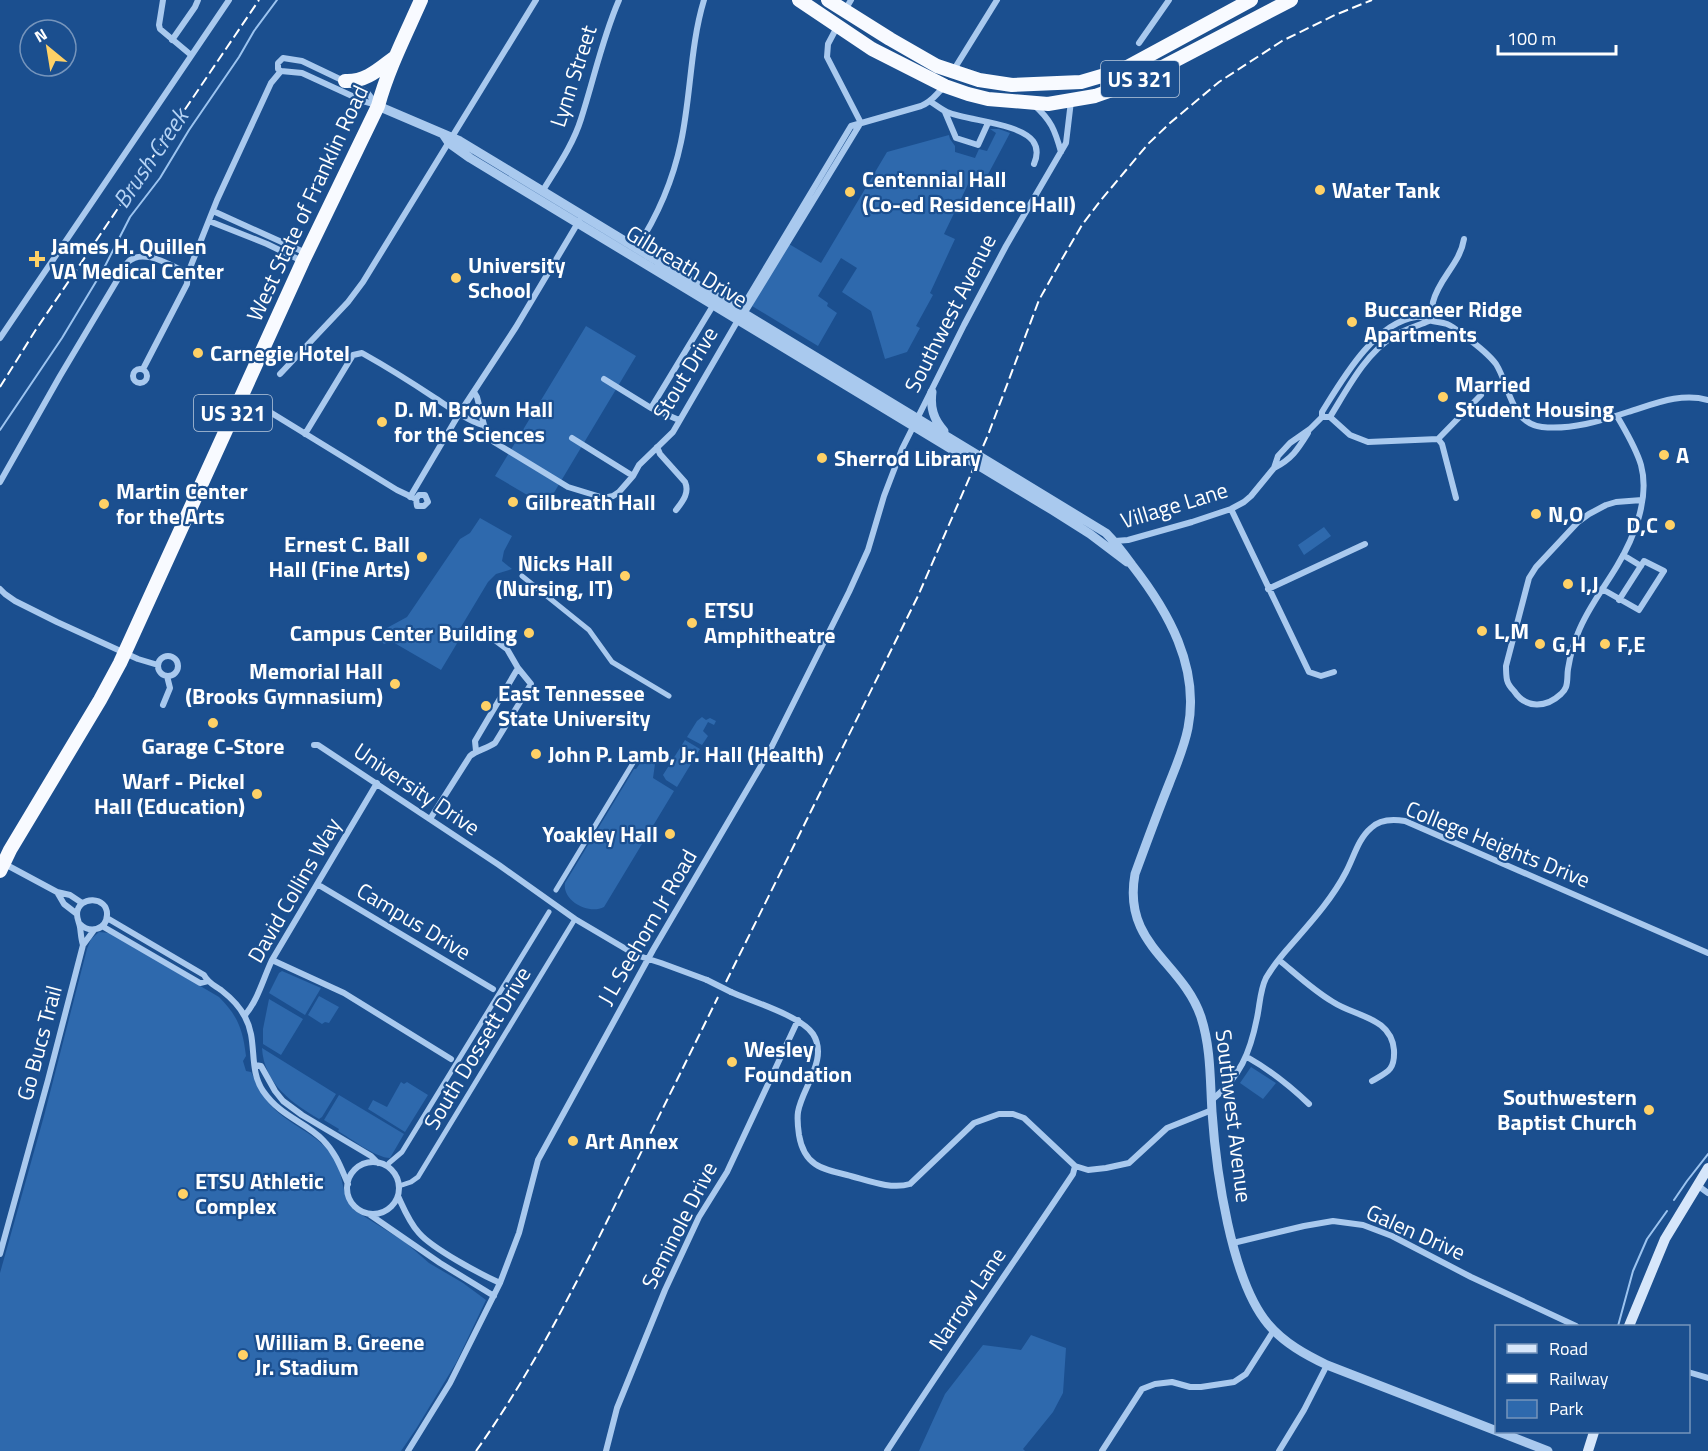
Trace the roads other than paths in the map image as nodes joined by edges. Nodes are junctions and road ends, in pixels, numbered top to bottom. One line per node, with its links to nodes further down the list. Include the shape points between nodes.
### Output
1 (163, 0): 17 (street, via 159,25)
2 (198, 0): 17 (street)
3 (228, 0): 19 (street)
4 (421, 0): 20 (highway, West State of Franklin Road / US 321)
5 (536, 0): 35 (street)
6 (619, 0): 38 (street, Lynn Street, via 581,120)
7 (704, 0): 43 (street, via 674,169 654,219)
8 (799, 0): 16 (highway, US 321)
9 (828, 0): 14 (highway, US 321)
10 (997, 0): 24 (street)
11 (1169, 0): 18 (street)
12 (1252, 0): 15 (highway); 26 (highway, US 321, via 1122,70)
13 (1291, 0): 15 (highway, US 321)
14 (848, 5): 16 (highway); 24 (highway, US 321, via 913,53)
15 (1263, 15): 28 (highway, US 321, via 1132,83)
16 (837, 26): 27 (highway, US 321, via 872,50); 33 (street, via 828,44 827,57)
17 (172, 40): 19 (street)
18 (1139, 43)
19 (191, 55): 49 (street)
20 (395, 57): 25 (highway, via 370,76); 31 (highway, West State of Franklin Road / US 321)
21 (290, 59): 22 (street, via 280,59); 23 (street); 25 (street)
22 (281, 71): 23 (street); 39 (street)
23 (290, 71): 31 (street)
24 (953, 72): 26 (highway, US 321, via 994,83); 27 (highway)
25 (345, 81): 31 (street, via 368,92)
26 (1068, 83): 28 (highway)
27 (945, 86): 29 (street); 30 (highway, US 321, via 988,99)
28 (1071, 101): 30 (highway, US 321); 36 (street, Southwest Avenue)
29 (931, 102): 32 (street); 33 (street)
30 (1032, 103): 36 (street, via 1052,123)
31 (378, 106): 35 (street, Gilbreath Drive); 44 (highway, West State of Franklin Road / US 321)
32 (945, 112): 34 (street); 34 (street, via 956,138 978,145)
33 (861, 123): 47 (street, Stout Drive)
34 (988, 123): 37 (street, via 1010,128 1033,141)
35 (448, 138): 38 (street, Gilbreath Drive); 41 (street, Gilbreath Drive, via 470,158); 51 (street, via 363,282)
36 (1062, 152): 54 (street, Southwest Avenue, via 1006,246)
37 (1034, 164)
38 (542, 192): 41 (street, Gilbreath Drive)
39 (213, 211): 40 (street); 44 (street)
40 (209, 221): 44 (street); 45 (street)
41 (578, 224): 43 (street, Gilbreath Drive); 46 (street, Gilbreath Drive); 53 (street)
42 (1464, 239): 48 (street, via 1457,262 1432,304)
43 (636, 249): 47 (street, Gilbreath Drive)
44 (305, 257): 55 (highway, West State of Franklin Road / US 321)
45 (188, 273): 50 (street, via 187,284); 73 (street, via 144,255 128,262)
46 (714, 304): 47 (street, Gilbreath Drive); 58 (street)
47 (740, 316): 62 (street, Stout Drive); 63 (street, Gilbreath Drive)
48 (1431, 321): 60 (street, Village Lane, via 1401,332 1382,345); 61 (street, via 1449,324 1487,353 1503,376 1511,402 1532,424 1573,426)
49 (0, 338)
50 (143, 369)
51 (280, 374)
52 (604, 379): 58 (street)
53 (474, 392): 59 (street); 64 (street, Stout Drive)
54 (932, 392): 63 (street, Southwest Avenue); 67 (street, via 932,411)
55 (242, 395): 66 (street); 89 (highway, West State of Franklin Road / US 321)
56 (1481, 395): 69 (street)
57 (1708, 400): 61 (street, via 1672,399)
58 (651, 408): 62 (street)
59 (459, 414): 64 (street, Stout Drive); 66 (street, Stout Drive, via 357,353); 74 (street)
60 (1325, 415): 65 (street, Village Lane); 69 (street, via 1350,435 1368,442)
61 (1617, 416): 76 (street, via 1641,463)
62 (679, 420): 70 (street, Stout Drive)
63 (916, 423): 67 (street, Southwest Avenue); 79 (street, Southwest Avenue); 116 (street, J L Seehorn Jr Road, via 894,466 868,550 849,592 768,754)
64 (484, 425): 72 (street, Stout Drive, via 494,442 576,490 604,498 613,496)
65 (1310, 429): 71 (street, Village Lane, via 1287,462); 71 (street, Village Lane, via 1290,443 1278,456)
66 (305, 434): 74 (street)
67 (950, 437): 79 (street, Southwest Avenue, via 1106,533)
68 (572, 438): 72 (street)
69 (1438, 438): 75 (street)
70 (657, 447): 72 (street, Stout Drive); 78 (street, via 688,488)
71 (1274, 468): 77 (street, Village Lane, via 1251,496)
72 (633, 476)
73 (0, 482)
74 (413, 498): 74 (street, via 425,495 428,500 424,507)
75 (1456, 498)
76 (1642, 500): 81 (street); 86 (street, via 1606,504 1589,513 1529,578 1506,666 1507,681 1526,704 1542,705 1563,693 1577,634)
77 (1231, 509): 79 (street, Village Lane); 85 (street)
78 (676, 510)
79 (1112, 544): 127 (street, Southwest Avenue, via 1117,556 1134,567 1167,614 1184,659 1190,716 1184,744 1135,874 1133,903 1146,937 1198,1009 1206,1038)
80 (1365, 544): 85 (street)
81 (1623, 555): 82 (street); 86 (street)
82 (1641, 566): 87 (street); 87 (street, via 1644,561 1664,571 1638,613)
83 (522, 576): 94 (street, via 589,630 612,662)
84 (0, 588): 89 (street, via 15,601)
85 (1268, 589): 92 (street, via 1308,672 1321,676)
86 (1602, 589): 87 (street)
87 (1619, 600)
88 (491, 637): 91 (street, via 507,649)
89 (124, 652): 90 (street); 101 (highway, West State of Franklin Road / US 321, via 100,700)
90 (158, 665): 93 (street, via 161,674); 93 (street, via 164,657 176,659 177,672)
91 (518, 669): 97 (street, via 475,741); 97 (street, via 531,684 495,743)
92 (1334, 672)
93 (167, 676): 95 (street, via 170,688)
94 (669, 696)
95 (163, 705)
96 (314, 745): 99 (street, University Drive)
97 (476, 751): 100 (street)
98 (633, 763): 103 (street)
99 (377, 783): 100 (street, University Drive); 102 (street, David Collins Way)
100 (430, 819): 109 (street, University Drive)
101 (1, 865): 104 (street)
102 (317, 884): 115 (street, David Collins Way); 119 (street, Campus Drive)
103 (556, 890)
104 (57, 892): 105 (street); 107 (street)
105 (82, 903): 107 (street); 108 (street, via 100,902 106,908)
106 (549, 912): 129 (street, via 402,1152)
107 (77, 914): 110 (street)
108 (107, 918): 111 (street); 118 (street)
109 (575, 919): 116 (street, University Drive); 134 (street, South Dossett Drive, via 418,1177)
110 (80, 924): 112 (street); 113 (street, Go Bucs Trail)
111 (102, 926): 112 (street); 118 (street, via 200,983)
112 (94, 930): 113 (street, Go Bucs Trail)
113 (83, 945): 139 (street, Go Bucs Trail)
114 (1708, 953): 117 (street, College Heights Drive, via 1394,819 1375,824 1363,836 1337,887)
115 (272, 960): 120 (street, David Collins Way); 123 (street, via 344,993)
116 (648, 960): 121 (street, bridge, via 707,980); 140 (street, J L Seehorn Jr Road, via 538,1160 519,1233)
117 (1279, 960): 122 (street, College Heights Drive, via 1262,989); 125 (street, via 1330,1001 1387,1030 1392,1038 1394,1062 1390,1070)
118 (208, 981): 120 (street)
119 (493, 989)
120 (245, 1015): 124 (street)
121 (798, 1020): 130 (street, via 813,1034 818,1050 798,1112 803,1150 816,1166 900,1187 910,1184 974,1123 999,1114 1014,1114 1024,1118); 152 (street, Seminole Drive, via 727,1172 699,1217 665,1290 617,1408)
122 (1247, 1057): 126 (street); 127 (street, College Heights Drive)
123 (451, 1059)
124 (255, 1065): 128 (street, via 261,1066 274,1092 291,1108); 132 (street, via 258,1083 273,1103 327,1145)
125 (1372, 1081)
126 (1309, 1104)
127 (1212, 1105): 130 (street, via 1167,1128 1129,1163 1088,1170); 138 (street, Southwest Avenue)
128 (378, 1163): 132 (street, via 370,1162 356,1169); 134 (street, via 394,1172)
129 (389, 1163)
130 (1075, 1166): 153 (street, Narrow Lane)
131 (1708, 1168): 133 (main road)
132 (348, 1184): 137 (street, via 353,1206)
133 (1697, 1184): 135 (street); 143 (main road, via 1665,1239)
134 (399, 1186): 136 (street)
135 (1708, 1193)
136 (398, 1196): 137 (street, via 387,1211); 140 (street, via 408,1219 423,1237)
137 (368, 1214): 141 (street)
138 (1233, 1243): 142 (street, Galen Drive, via 1333,1221 1363,1225); 144 (street, Southwest Avenue, via 1252,1298)
139 (0, 1254)
140 (500, 1283): 141 (street, J L Seehorn Jr Road)
141 (494, 1296): 151 (street, J L Seehorn Jr Road, via 450,1383)
142 (1574, 1325)
143 (1629, 1325)
144 (1274, 1330): 145 (street, Southwest Avenue, via 1296,1348); 154 (street, via 1246,1374 1234,1382 1201,1387 1172,1382 1142,1389)
145 (1328, 1365): 148 (street, Southwest Avenue); 155 (street)
146 (1690, 1372): 147 (street)
147 (1708, 1378)
148 (1495, 1430)
149 (1502, 1433): 156 (street, Southwest Avenue)
150 (1593, 1433): 157 (main road)
151 (408, 1451)
152 (606, 1451)
153 (887, 1451)
154 (1102, 1451)
155 (1280, 1451)
156 (1548, 1451)
157 (1588, 1451)

